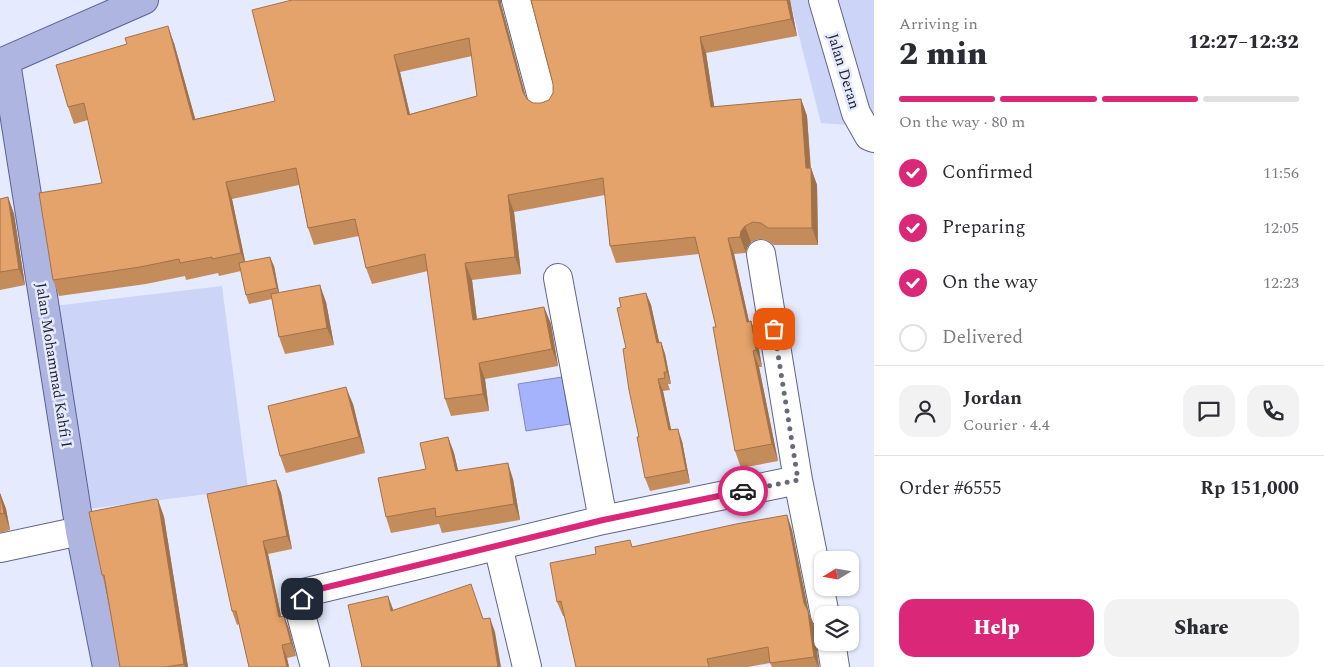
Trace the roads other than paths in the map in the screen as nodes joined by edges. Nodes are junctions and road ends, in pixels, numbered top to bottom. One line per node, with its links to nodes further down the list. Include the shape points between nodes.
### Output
1 (144, 0): 4 (main road)
2 (516, 0): 5 (street)
3 (822, 0): 6 (street, Jalan Deran, via 856,113 869,136)
4 (3, 62): 11 (main road, Jalan Mohammad Kahfi I)
5 (544, 105)
6 (874, 138)
7 (761, 254): 9 (street)
8 (558, 278): 10 (street)
9 (798, 480): 10 (street); 14 (street)
10 (603, 520): 12 (street)
11 (80, 530): 13 (street); 16 (main road, Jalan Mohammad Kahfi I)
12 (498, 546): 17 (street, via 307,592 300,611); 18 (street)
13 (0, 548)
14 (823, 606)
15 (832, 651): 19 (street)
16 (107, 667)
17 (315, 667)
18 (526, 667)
19 (835, 667)

